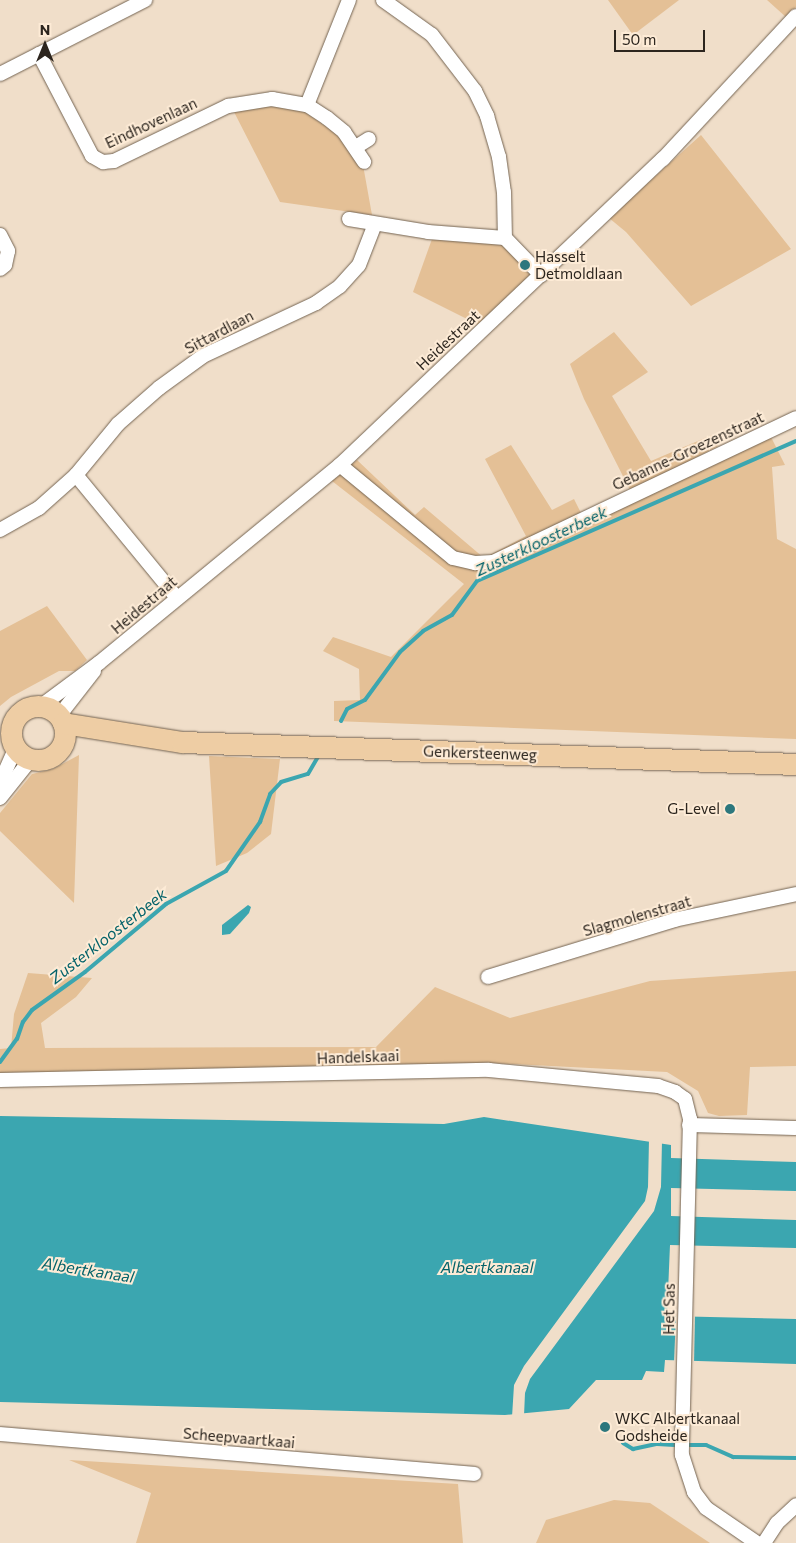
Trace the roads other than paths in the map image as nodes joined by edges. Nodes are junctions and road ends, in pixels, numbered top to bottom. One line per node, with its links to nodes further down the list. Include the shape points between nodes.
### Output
1 (144, 0): 6 (street)
2 (349, 0): 8 (street)
3 (382, 0): 4 (street)
4 (400, 5): 15 (street, via 460,68 487,116 504,192)
5 (796, 16): 17 (street, Heidestraat, via 663,159)
6 (39, 54): 7 (street); 8 (street, Eindhovenlaan, via 92,156 103,162 114,161 228,106 272,99)
7 (0, 74)
8 (307, 105): 10 (street, Eindhovenlaan, via 344,132)
9 (369, 139): 10 (street)
10 (356, 148): 11 (street, Eindhovenlaan)
11 (364, 162)
12 (349, 220): 13 (street)
13 (375, 224): 15 (street); 20 (street, Sittardlaan, via 358,265 340,286 316,303 258,328 195,362 118,424)
14 (0, 235): 16 (street, via 8,251 5,265)
15 (505, 238): 17 (street)
16 (0, 270)
17 (541, 275): 19 (street, Heidestraat)
18 (796, 418): 19 (street, Gebanne-Groezenstraat, via 493,562 475,563 453,558)
19 (340, 465): 22 (street, Heidestraat)
20 (76, 475): 21 (street, Sittardlaan, via 39,508); 22 (street)
21 (0, 530)
22 (177, 598): 23 (street, Heidestraat)
23 (100, 663): 24 (street, Heidestraat); 24 (street, Heidestraat)
24 (55, 715): 25 (main road, via 24,709); 26 (main road, Genkersteenweg); 27 (main road)
25 (7, 721): 28 (main road)
26 (164, 741): 27 (main road, Genkersteenweg, via 137,744 70,742); 29 (main road, Genkersteenweg)
27 (62, 745): 28 (main road, Genkersteenweg, via 50,757)
28 (15, 747): 30 (street); 31 (street)
29 (796, 764)
30 (0, 783)
31 (0, 798)
32 (796, 894): 33 (street, Slagmolenstraat, via 674,920)
33 (488, 977)
34 (0, 1080): 35 (street, Handelskaai, via 498,1071 658,1086 686,1099)
35 (690, 1125): 36 (street); 40 (street, Het Sas, via 682,1455 694,1492 721,1521)
36 (796, 1128)
37 (0, 1434): 38 (street, Scheepvaartkaai)
38 (474, 1474)
39 (796, 1505): 41 (street, via 777,1523)
40 (757, 1543)
41 (764, 1543)

